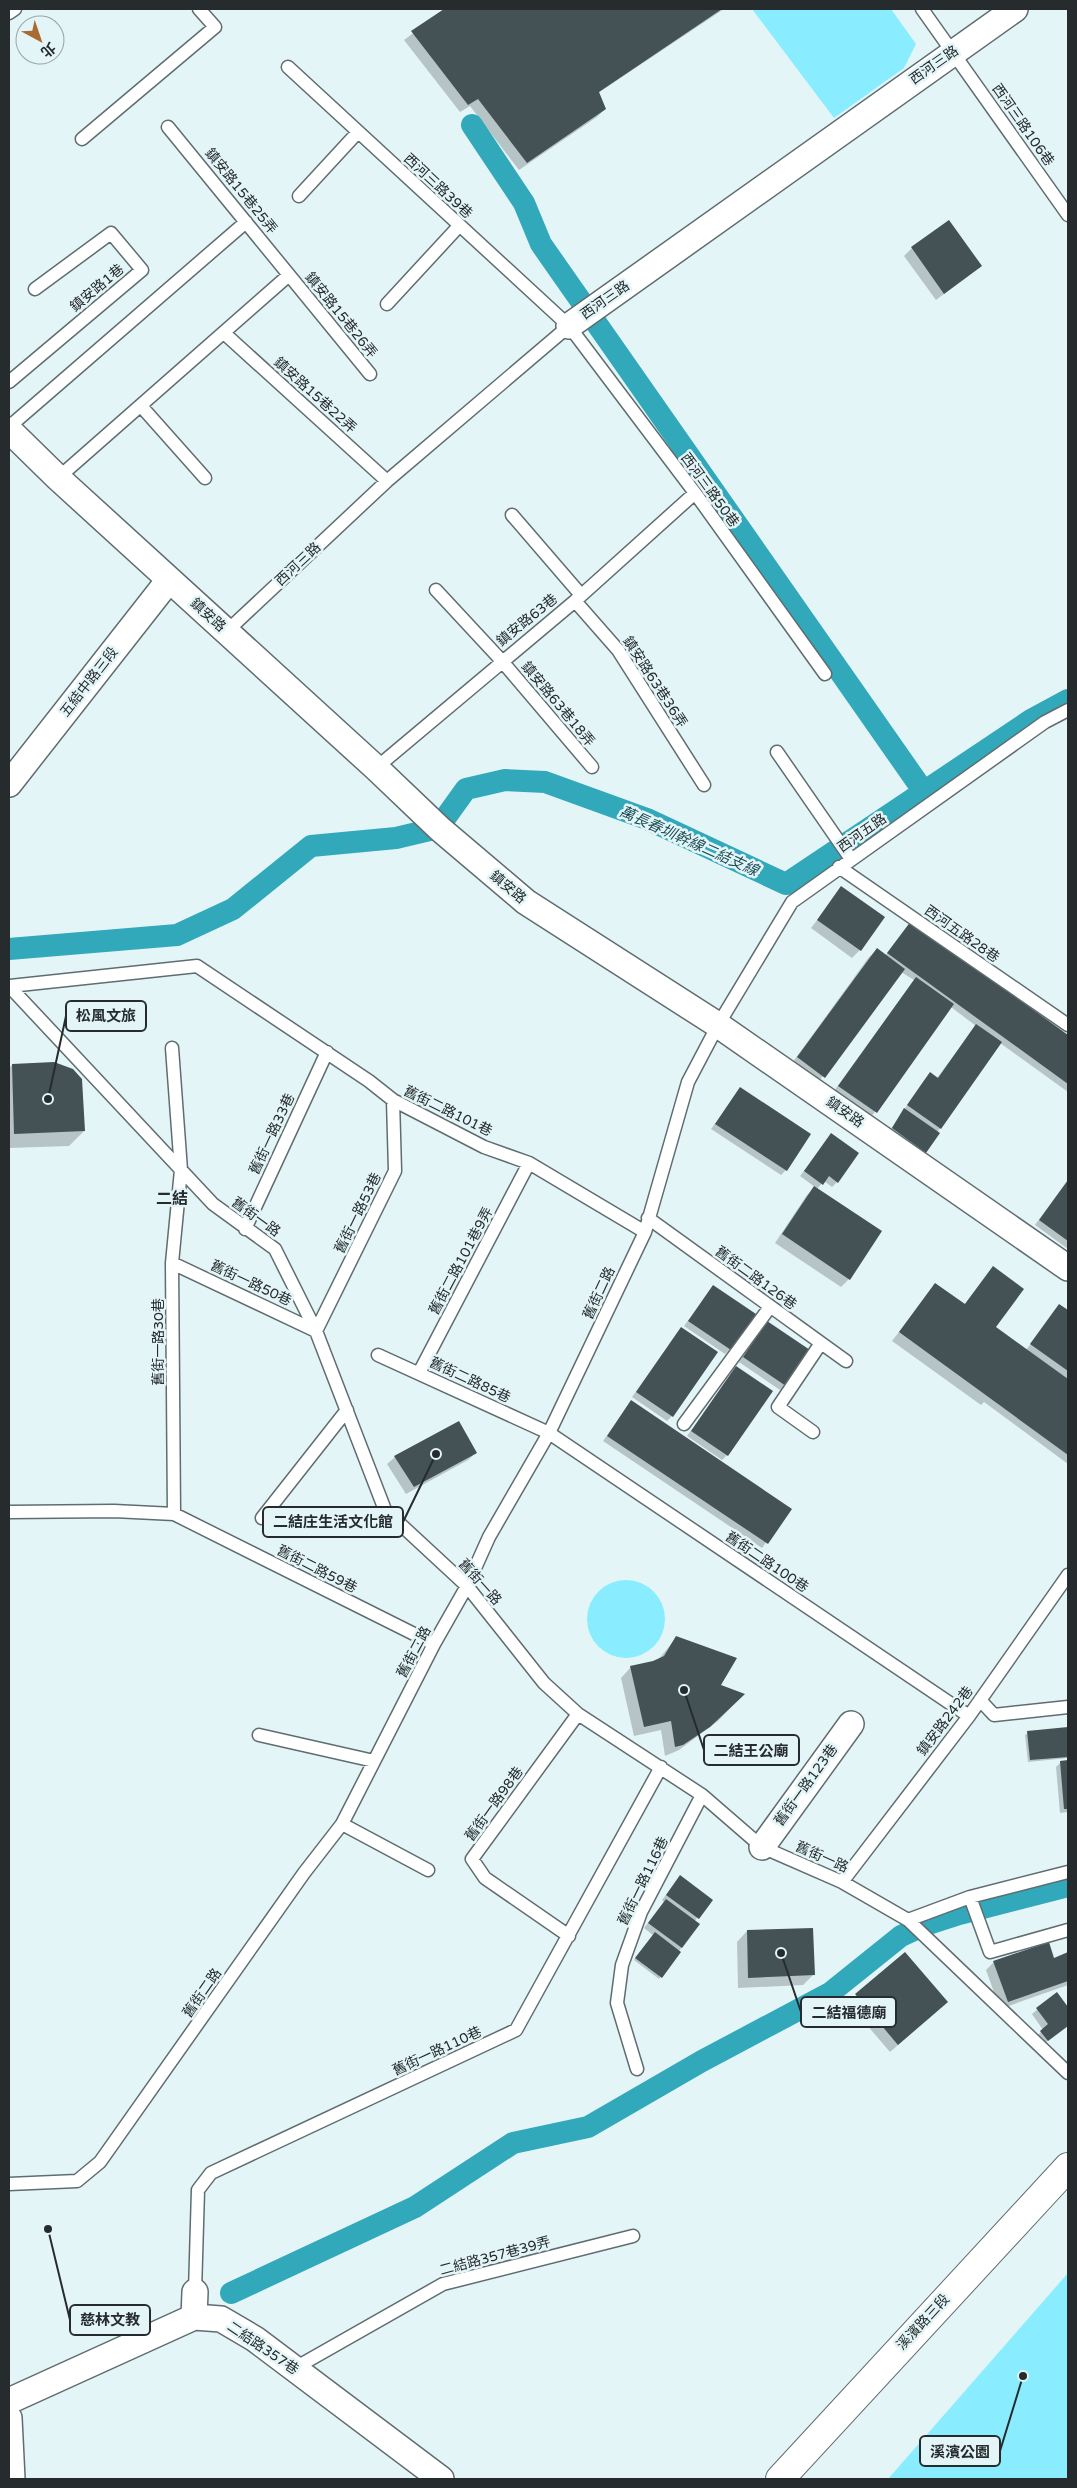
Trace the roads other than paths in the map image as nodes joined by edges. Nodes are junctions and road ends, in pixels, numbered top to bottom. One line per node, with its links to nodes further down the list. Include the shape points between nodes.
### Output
1 (15, 9): 5 (lane)
2 (199, 9): 10 (lane, via 215,27)
3 (922, 9): 6 (lane, 西河三路106巷)
4 (1015, 9): 6 (street, 西河三路)
5 (9, 13)
6 (953, 52): 12 (lane, 西河三路106巷); 18 (street, 西河三路)
7 (288, 67): 9 (lane, 西河三路39巷)
8 (168, 126): 13 (lane, 鎮安路15巷25弄)
9 (358, 132): 11 (lane); 14 (lane, 西河三路39巷)
10 (82, 139)
11 (299, 196)
12 (1068, 215)
13 (246, 222): 15 (lane, 鎮安路15巷25弄); 23 (lane)
14 (459, 226): 17 (lane); 18 (lane, 西河三路39巷)
15 (289, 275): 19 (lane); 20 (lane, 鎮安路15巷26弄)
16 (35, 289): 21 (lane, 鎮安路1巷, via 111,233 142,270)
17 (387, 304)
18 (569, 326): 26 (lane, 西河三路); 27 (lane, 西河三路50巷)
19 (224, 333): 22 (lane); 26 (lane, 鎮安路15巷22弄)
20 (370, 374)
21 (9, 382)
22 (141, 406): 24 (lane); 25 (lane)
23 (9, 428): 24 (street, 鎮安路)
24 (58, 478): 29 (street, 鎮安路)
25 (205, 478)
26 (387, 480): 32 (lane, 西河三路)
27 (695, 493): 31 (lane, 鎮安路63巷); 34 (lane, 西河三路50巷)
28 (512, 515): 31 (lane, 鎮安路63巷36弄)
29 (169, 580): 32 (street, 鎮安路); 39 (street, 五結中路三段)
30 (436, 590): 33 (lane, 鎮安路63巷18弄)
31 (578, 598): 33 (lane, 鎮安路63巷); 40 (lane, 鎮安路63巷36弄, via 618,650)
32 (226, 632): 38 (street, 鎮安路)
33 (501, 660): 37 (lane, 鎮安路63巷18弄); 38 (lane, 鎮安路63巷)
34 (825, 674)
35 (1068, 710): 41 (lane, 西河五路, via 1045,722)
36 (777, 752): 41 (lane)
37 (592, 767)
38 (376, 768): 44 (street, 鎮安路, via 413,805 526,902)
39 (9, 784)
40 (704, 785)
41 (851, 859): 42 (lane, 西河五路)
42 (839, 867): 44 (lane, 西河五路, via 792,902); 45 (lane, 西河五路28巷)
43 (9, 986): 47 (lane, 舊街二路101巷, via 198,966); 50 (lane, 舊街一路)
44 (718, 1025): 51 (lane, 舊街二路, via 688,1082); 55 (street, 鎮安路)
45 (1068, 1026)
46 (172, 1048): 50 (lane, 舊街一路30巷)
47 (327, 1052): 48 (lane, 舊街二路101巷); 52 (lane, 舊街一路33巷)
48 (392, 1100): 49 (lane, 舊街二路101巷, via 484,1147); 57 (lane, 舊街一路53巷, via 395,1170)
49 (529, 1163): 53 (lane, 舊街二路101巷); 61 (lane, 舊街二路101巷9弄)
50 (181, 1170): 52 (lane, 舊街一路, via 212,1204); 54 (lane, 舊街一路30巷)
51 (648, 1218): 53 (lane, 舊街二路); 56 (lane, 舊街二路126巷)
52 (245, 1229): 57 (lane, 舊街一路, via 275,1249)
53 (645, 1232): 65 (lane, 舊街二路)
54 (172, 1263): 57 (lane, 舊街一路50巷); 67 (lane, 舊街一路30巷)
55 (1068, 1268)
56 (770, 1307): 58 (lane, 舊街二路126巷); 63 (lane)
57 (316, 1331): 62 (lane, 舊街一路)
58 (821, 1344): 60 (lane, 舊街二路126巷); 64 (lane, via 778,1407)
59 (378, 1355): 61 (lane, 舊街二路85巷)
60 (846, 1361)
61 (419, 1373): 65 (lane, 舊街二路85巷)
62 (347, 1410): 68 (lane); 70 (lane, 舊街一路, via 385,1510)
63 (684, 1424)
64 (813, 1432)
65 (549, 1433): 70 (lane, 舊街二路, via 489,1537); 75 (lane, 舊街二路100巷)
66 (9, 1512): 67 (lane, 舊街二路59巷)
67 (174, 1514): 71 (lane, 舊街二路59巷)
68 (262, 1518)
69 (1068, 1575): 72 (lane, 鎮安路242巷)
70 (467, 1586): 71 (lane, 舊街二路); 74 (lane, 舊街一路, via 544,1682)
71 (434, 1644): 78 (lane, 舊街二路)
72 (980, 1700): 73 (lane, via 994,1715); 75 (lane, 鎮安路242巷)
73 (1068, 1707)
74 (578, 1714): 79 (lane, 舊街一路); 89 (lane, 舊街一路98巷, via 472,1859 485,1878)
75 (969, 1716): 85 (lane, 鎮安路242巷)
76 (850, 1724): 82 (street, 舊街一路123巷)
77 (259, 1735): 78 (lane)
78 (374, 1762): 81 (lane, 舊街二路)
79 (660, 1767): 80 (lane, 舊街一路); 89 (lane, 舊街一路110巷)
80 (702, 1795): 82 (lane, 舊街一路); 90 (lane, 舊街一路116巷, via 641,1912 622,1965 617,2003)
81 (342, 1824): 83 (lane); 93 (lane, 舊街二路, via 304,1872 100,2162 77,2182)
82 (762, 1847): 85 (lane, 舊街一路)
83 (428, 1870)
84 (1068, 1872): 86 (lane)
85 (842, 1882): 87 (lane, 舊街一路)
86 (970, 1897): 87 (lane); 88 (lane, via 990,1952)
87 (908, 1920): 91 (lane, 舊街一路)
88 (1068, 1930)
89 (569, 1936): 95 (lane, 舊街一路110巷, via 516,2030 211,2173 198,2190)
90 (637, 2069)
91 (1068, 2073)
92 (1068, 2167): 102 (street, 溪濱路三段)
93 (9, 2184)
94 (633, 2236): 97 (lane, 二結路357巷39弄, via 442,2284)
95 (195, 2292): 96 (street)
96 (194, 2317): 97 (street, 二結路357巷, via 221,2319); 98 (street, 二結路357巷)
97 (294, 2368): 101 (street, 二結路357巷)
98 (9, 2401)
99 (9, 2418): 100 (street)
100 (12, 2479)
101 (441, 2479)
102 (780, 2479)

